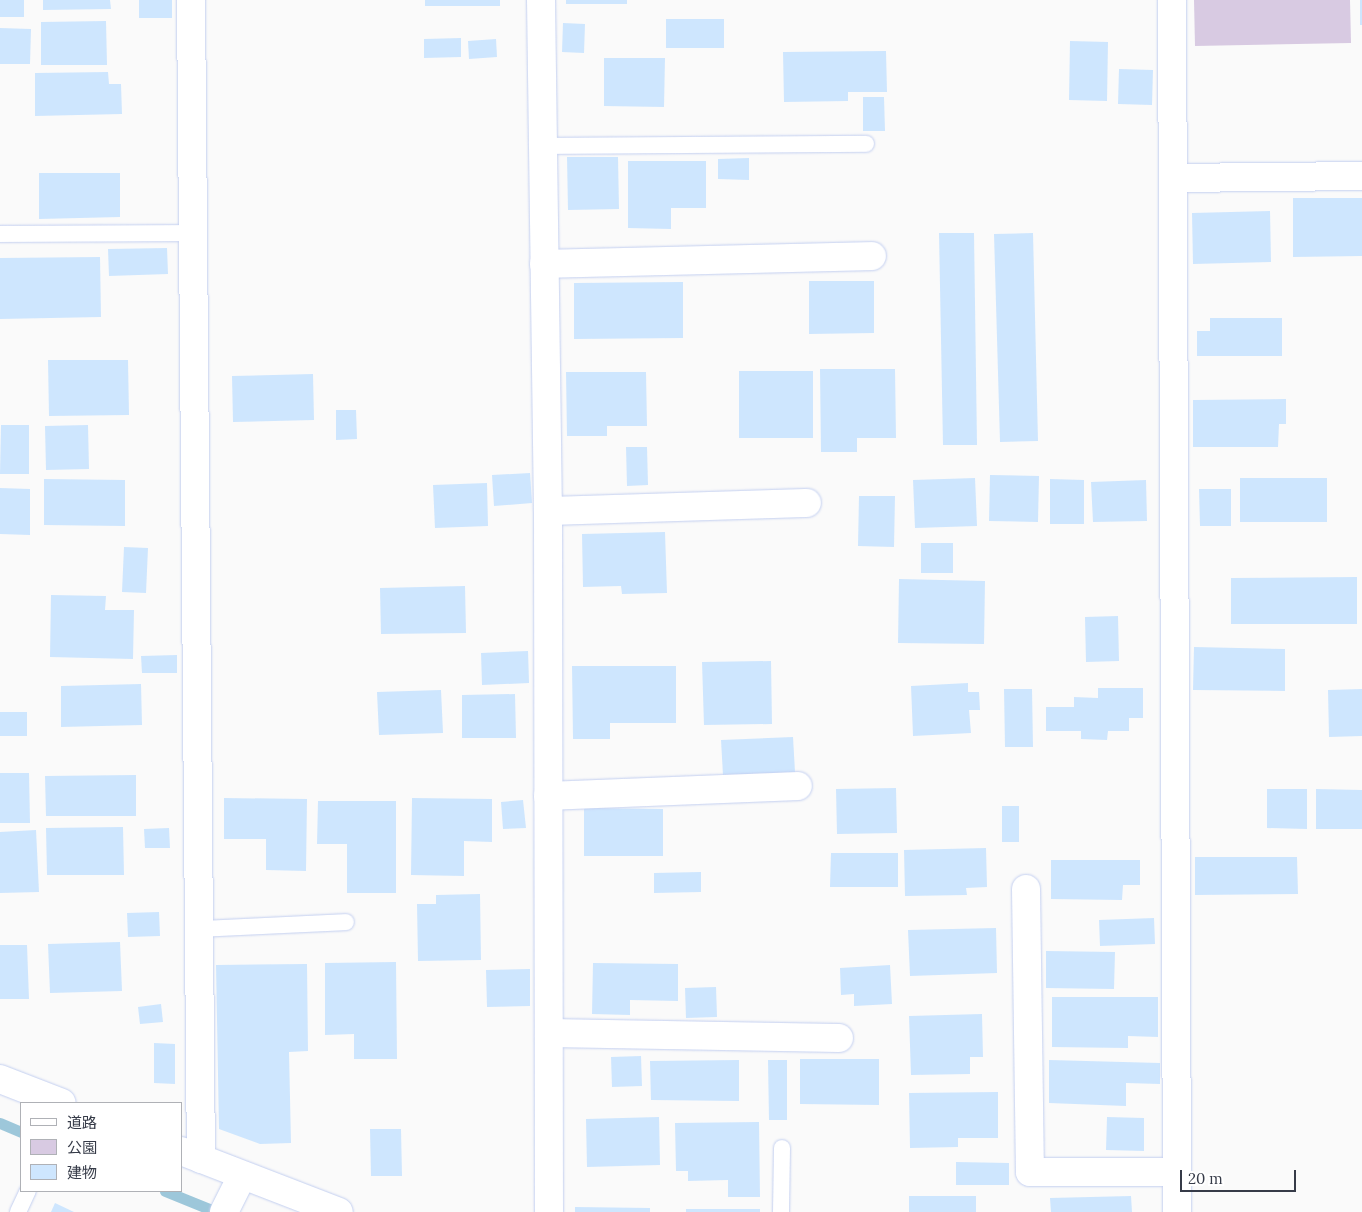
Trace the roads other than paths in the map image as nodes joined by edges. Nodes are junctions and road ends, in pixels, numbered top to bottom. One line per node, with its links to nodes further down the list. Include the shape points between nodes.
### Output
1 (191, 0): 8 (street)
2 (541, 0): 5 (street)
3 (1172, 0): 7 (street)
4 (866, 144): 5 (lane)
5 (542, 146): 11 (street)
6 (1362, 176): 7 (street)
7 (1173, 178): 25 (street)
8 (195, 233): 9 (lane); 18 (street)
9 (0, 234)
10 (872, 256): 11 (street)
11 (544, 264): 13 (street)
12 (807, 503): 13 (street)
13 (548, 511): 15 (street)
14 (798, 786): 15 (street)
15 (548, 796): 19 (street)
16 (1026, 889): 25 (street, via 1030,1172)
17 (346, 922): 18 (lane)
18 (200, 929): 24 (street)
19 (549, 1033): 20 (street); 31 (street)
20 (839, 1038)
21 (0, 1079): 22 (street)
22 (59, 1102)
23 (782, 1148): 32 (lane)
24 (191, 1155): 26 (street)
25 (1177, 1172): 33 (street)
26 (242, 1176): 28 (street); 30 (street)
27 (28, 1192): 29 (lane)
28 (226, 1208)
29 (18, 1212)
30 (339, 1212)
31 (549, 1212)
32 (781, 1212)
33 (1177, 1212)

